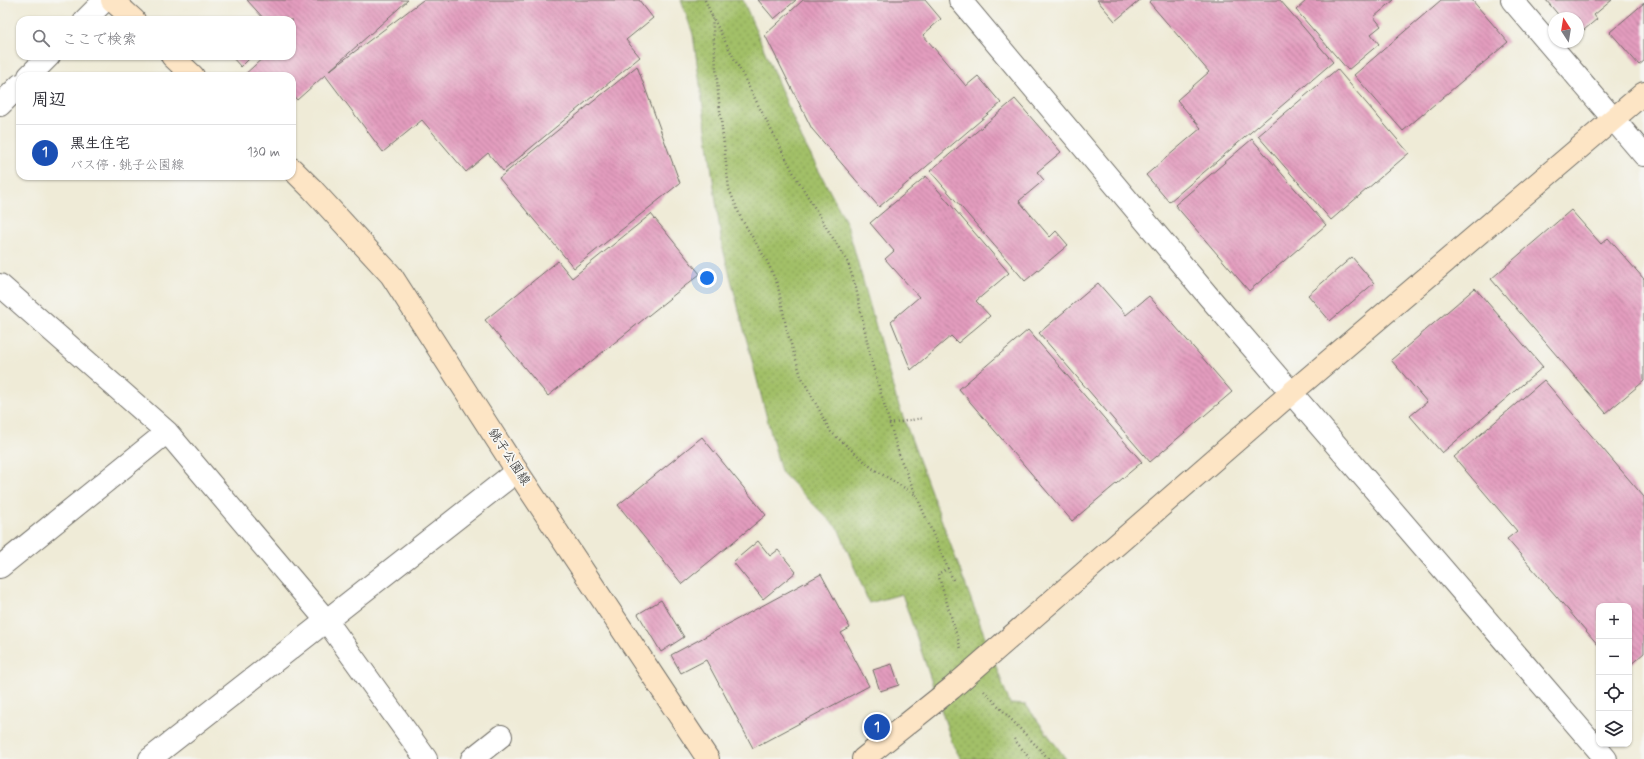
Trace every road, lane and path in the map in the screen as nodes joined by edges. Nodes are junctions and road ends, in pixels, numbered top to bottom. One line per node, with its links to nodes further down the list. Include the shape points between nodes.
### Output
1 (105, 0): 6 (street)
2 (112, 0): 7 (street)
3 (705, 0): 8 (path)
4 (960, 0): 20 (street)
5 (1512, 0): 16 (street)
6 (89, 16)
7 (130, 16)
8 (712, 16): 22 (path, via 792,172 848,263); 25 (path, via 729,189 741,218 768,263 778,286 786,331 801,376 831,432 872,468)
9 (45, 60): 11 (street)
10 (176, 60): 12 (street)
11 (33, 72)
12 (189, 72)
13 (16, 89): 15 (street)
14 (1644, 93): 16 (street)
15 (0, 105)
16 (1614, 119): 17 (street); 20 (street)
17 (1644, 155)
18 (296, 173): 24 (street, 銚子公園線, via 390,275)
19 (0, 285): 23 (street)
20 (1292, 393): 38 (street, via 958,682); 41 (street)
21 (923, 418): 22 (path)
22 (889, 424): 25 (path)
23 (167, 432): 26 (street); 29 (street)
24 (517, 471): 29 (street); 34 (street, 銚子公園線)
25 (916, 496): 27 (path)
26 (0, 567)
27 (948, 568): 28 (path); 30 (path, via 938,574)
28 (953, 580)
29 (326, 620): 35 (street); 36 (street)
30 (961, 651)
31 (984, 690): 40 (path)
32 (501, 736): 37 (street)
33 (1014, 739): 39 (path)
34 (702, 757)
35 (150, 759)
36 (426, 759)
37 (472, 759)
38 (863, 759)
39 (1030, 759)
40 (1049, 759)
41 (1606, 759)

